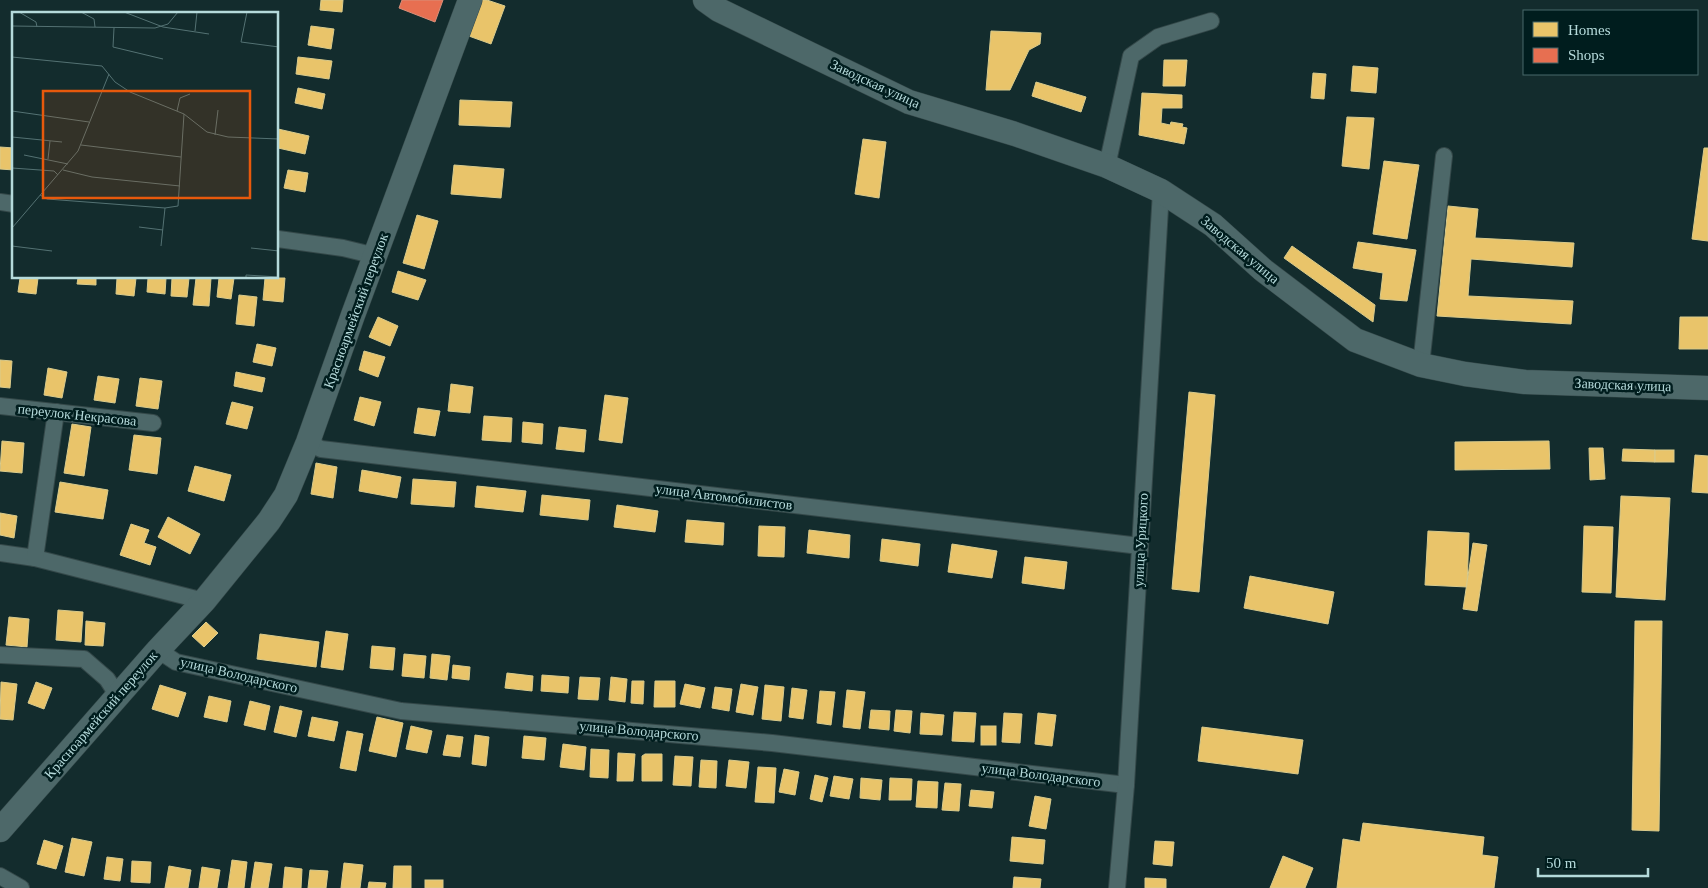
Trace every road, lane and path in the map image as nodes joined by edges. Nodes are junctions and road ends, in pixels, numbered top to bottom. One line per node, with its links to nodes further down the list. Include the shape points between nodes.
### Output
1 (470, 0): 8 (main road, Красноармейский переулок)
2 (705, 0): 5 (main road, Заводская улица, via 719,10 909,102)
3 (1211, 21): 5 (street, via 1158,37 1131,56)
4 (1444, 156): 9 (street)
5 (1108, 166): 6 (main road, Заводская улица)
6 (1161, 191): 9 (main road, Заводская улица, via 1213,225 1263,270 1356,340); 15 (street, улица Урицкого)
7 (279, 239): 8 (street)
8 (376, 256): 14 (main road, Красноармейский переулок)
9 (1421, 365): 10 (main road, Заводская улица, via 1525,382)
10 (1708, 388)
11 (0, 406): 12 (street, переулок Некрасова)
12 (56, 412): 13 (street, переулок Некрасова); 17 (street)
13 (153, 423)
14 (308, 442): 15 (street, улица Автомобилистов, via 321,449); 18 (main road, Красноармейский переулок, via 286,495)
15 (1140, 546): 22 (street, улица Урицкого)
16 (0, 554): 17 (street)
17 (35, 558): 18 (street)
18 (204, 601): 19 (main road, Красноармейский переулок)
19 (158, 650): 21 (main road, Красноармейский переулок); 22 (street, улица Володарского, via 176,662 401,711 772,743)
20 (0, 655): 21 (street, via 84,659 107,679)
21 (118, 696): 23 (main road, Красноармейский переулок)
22 (1126, 785): 26 (street, улица Урицкого)
23 (0, 830)
24 (0, 876): 25 (street)
25 (21, 888)
26 (1117, 888)

